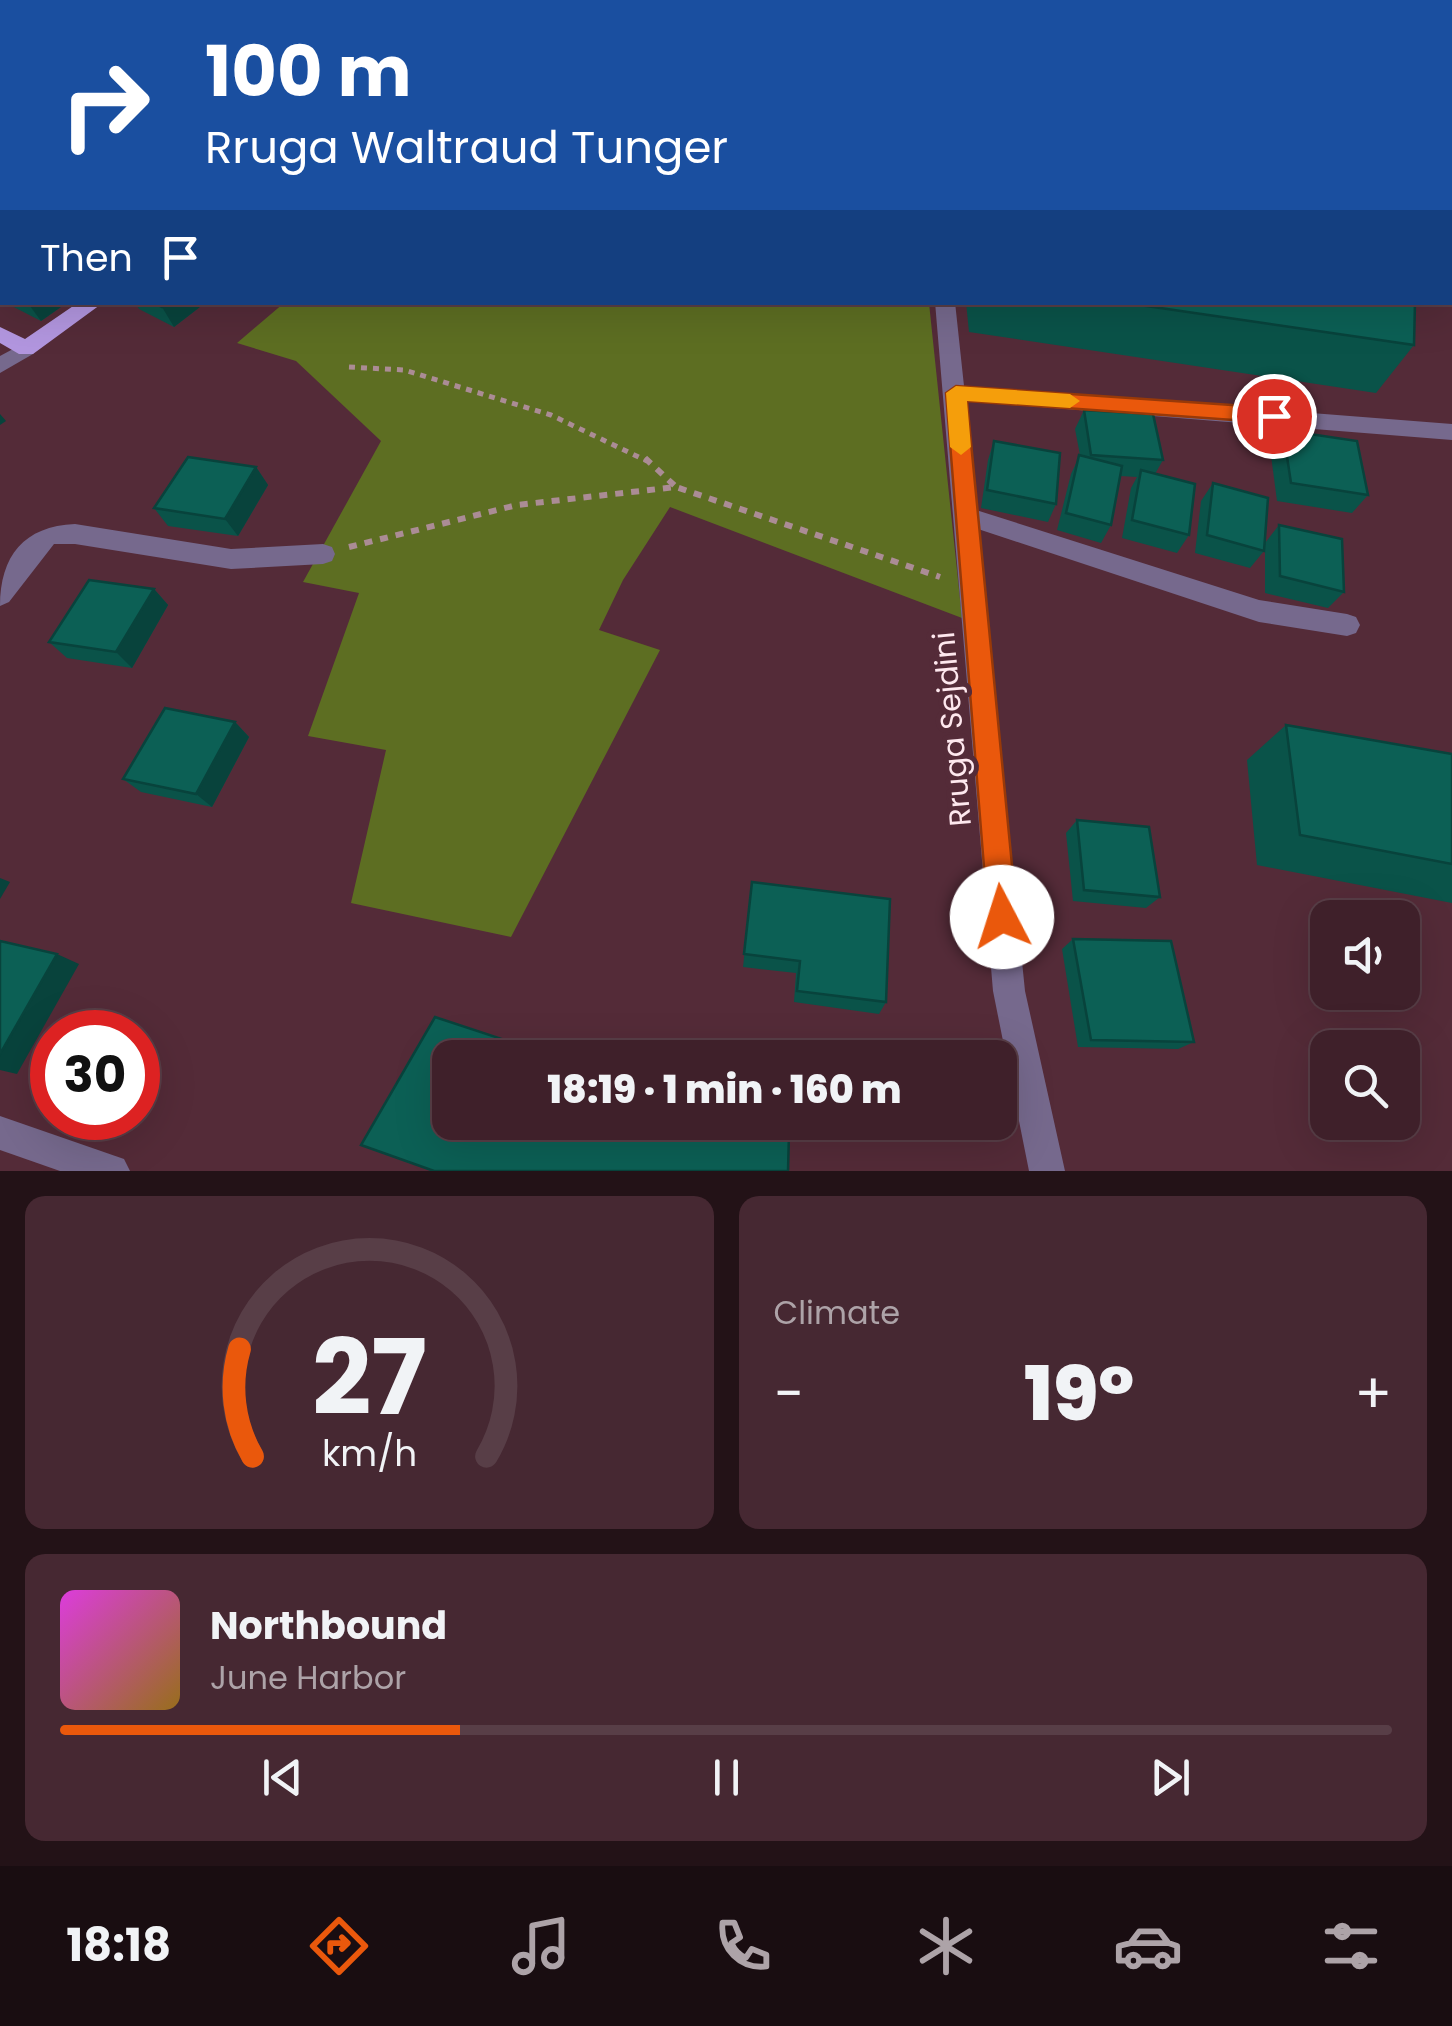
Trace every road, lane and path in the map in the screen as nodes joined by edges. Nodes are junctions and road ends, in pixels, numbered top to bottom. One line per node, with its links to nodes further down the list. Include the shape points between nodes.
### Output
1 (90, 305): 4 (main road)
2 (946, 305): 7 (street, Rruga Sejdini)
3 (0, 334): 4 (main road)
4 (26, 349): 5 (street)
5 (0, 366)
6 (348, 367): 9 (path, via 404,370 550,415 640,454)
7 (956, 393): 8 (street); 10 (street, Rruga Sejdini)
8 (1452, 432)
9 (676, 487): 11 (path, via 517,505); 12 (path)
10 (966, 516): 12 (street, Rruga Sejdini); 14 (street, via 1259,611)
11 (323, 554): 13 (street, via 232,560 49,535)
12 (972, 587): 17 (street, Rruga Sejdini, via 1009,990)
13 (0, 595)
14 (1347, 625)
15 (0, 1133): 16 (street)
16 (112, 1171)
17 (1047, 1171)

